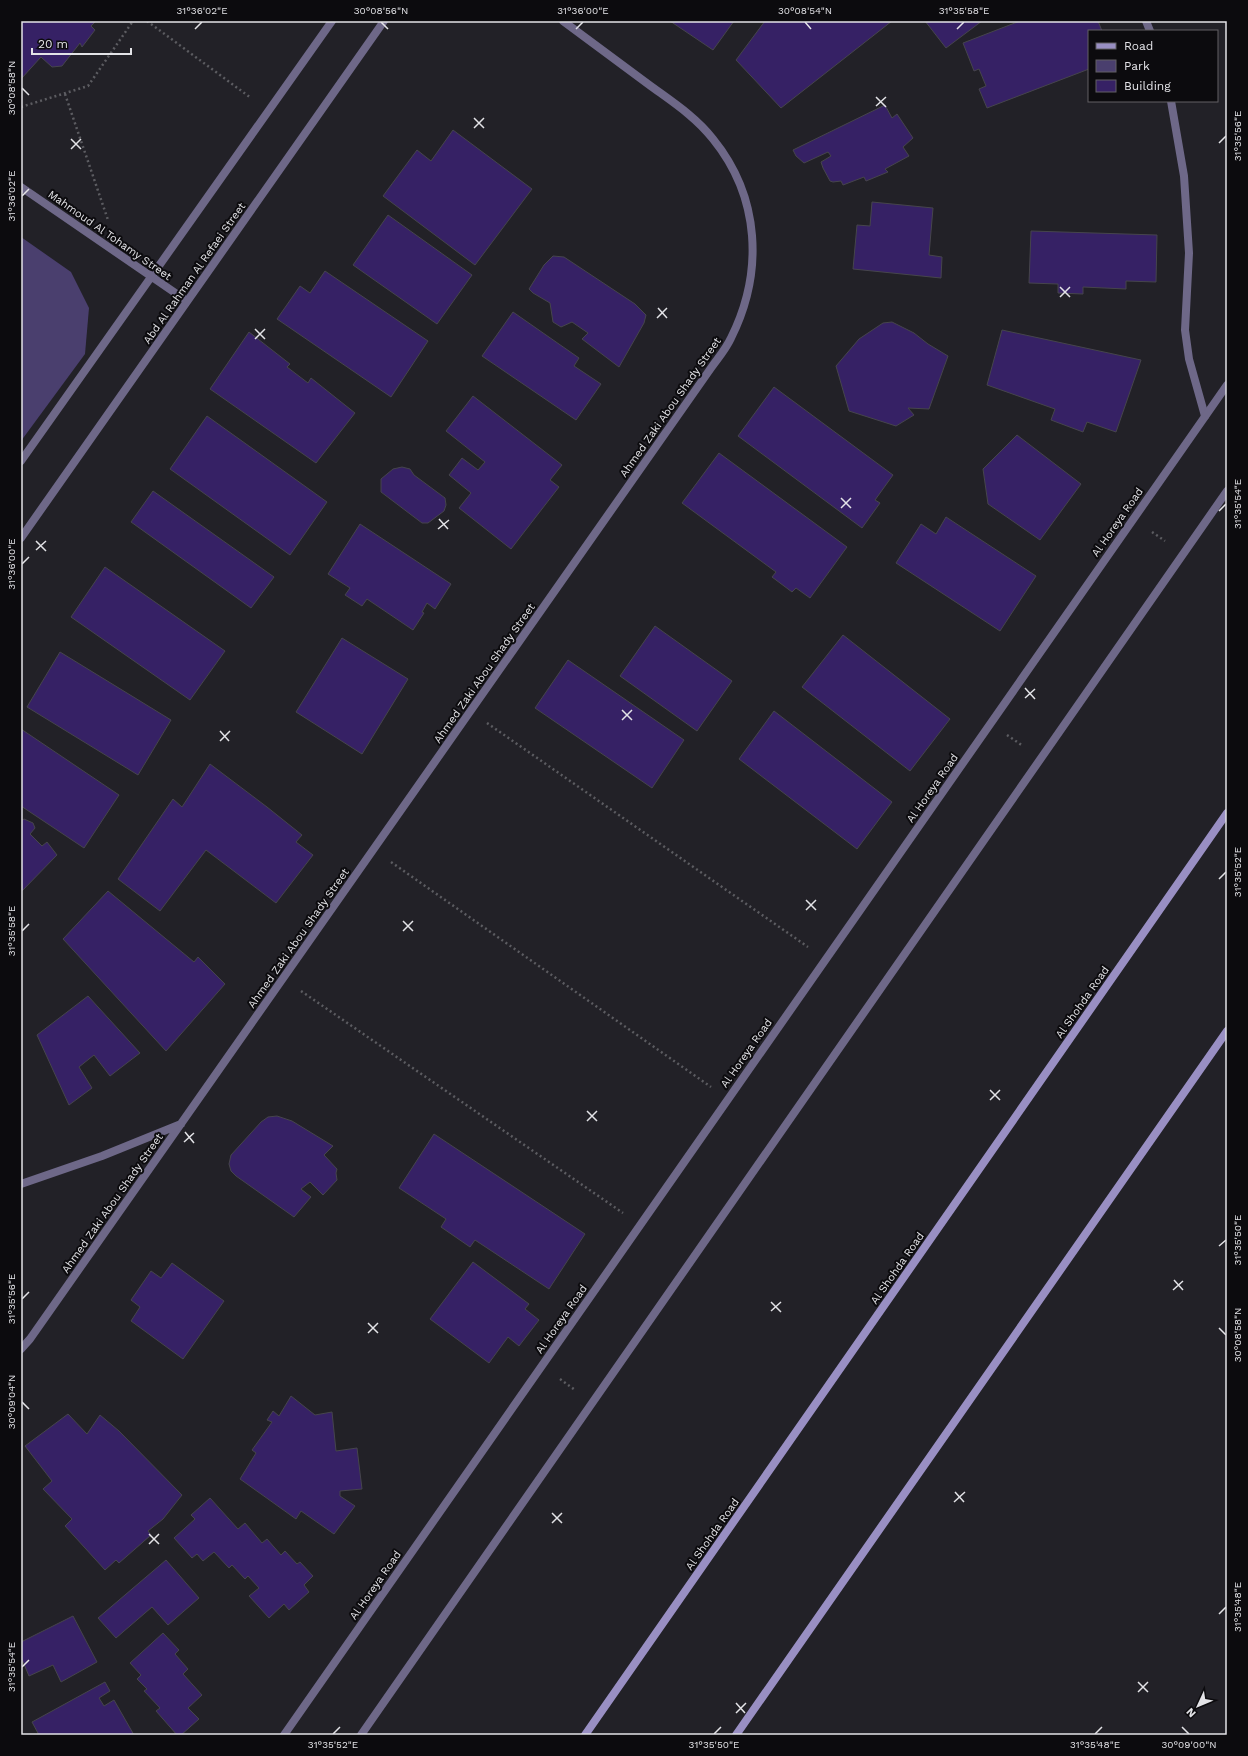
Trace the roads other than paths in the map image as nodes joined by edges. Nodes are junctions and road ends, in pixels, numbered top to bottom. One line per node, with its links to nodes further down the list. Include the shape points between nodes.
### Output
1 (332, 21): 6 (street)
2 (384, 21): 7 (street, Abd Al Rahman Al Refaei Street)
3 (563, 21): 15 (street, Ahmed Zaki Abou Shady Street, via 688,113 713,138 733,168 746,200 753,236 753,272 745,306 731,339)
4 (1171, 102): 9 (street, via 1184,176 1189,254 1185,330 1189,359)
5 (21, 187): 6 (street, Mahmoud Al Tohamy Street)
6 (151, 277): 7 (street, Mahmoud Al Tohamy Street); 10 (street)
7 (187, 301): 12 (street, Abd Al Rahman Al Refaei Street)
8 (1227, 385): 9 (street, Al Horeya Road)
9 (1206, 416): 18 (street, Al Horeya Road)
10 (21, 461)
11 (1227, 491): 19 (street)
12 (21, 538)
13 (1227, 813): 20 (main road, Al Shohda Road)
14 (1227, 1031): 21 (main road)
15 (181, 1123): 16 (street, via 102,1156); 17 (street, Ahmed Zaki Abou Shady Street)
16 (21, 1184)
17 (21, 1349)
18 (284, 1735)
19 (361, 1735)
20 (585, 1735)
21 (736, 1735)

